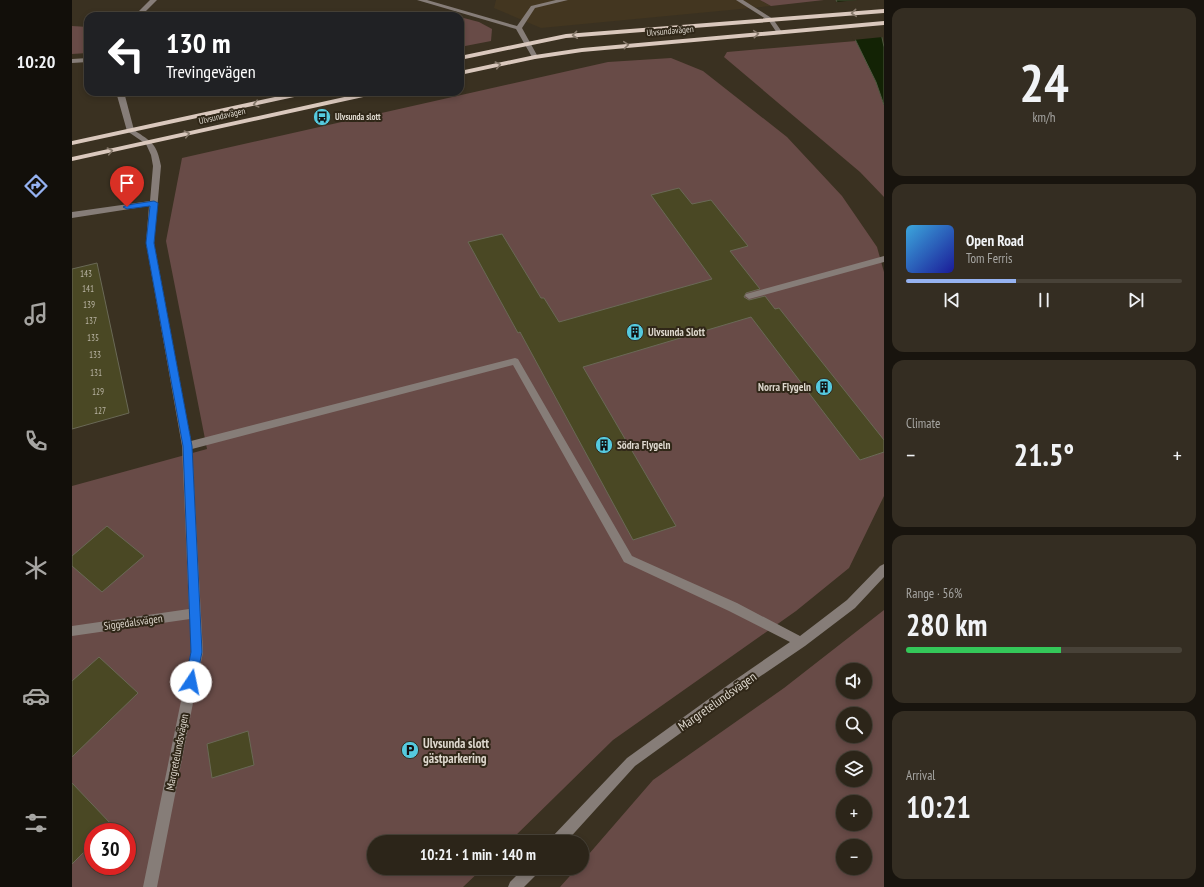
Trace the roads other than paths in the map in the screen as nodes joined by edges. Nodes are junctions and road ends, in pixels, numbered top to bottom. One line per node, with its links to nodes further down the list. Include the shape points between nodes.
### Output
1 (154, 0): 6 (street)
2 (420, 0): 7 (street)
3 (565, 0): 11 (street, via 533,7)
4 (739, 0): 9 (street)
5 (884, 11): 9 (main road, Ulvsundavägen, one-way to 9)
6 (140, 12)
7 (462, 12)
8 (464, 12): 11 (street)
9 (771, 20): 12 (street); 13 (main road, Ulvsundavägen, one-way to 13, via 604,32)
10 (884, 23): 12 (main road, Ulvsundavägen)
11 (519, 28): 13 (street)
12 (779, 32): 15 (main road, Ulvsundavägen, one-way to 12, via 590,49)
13 (528, 43): 14 (main road, Ulvsundavägen); 15 (street)
14 (464, 57)
15 (535, 57): 18 (main road, Ulvsundavägen, one-way to 15)
16 (84, 60): 17 (street)
17 (72, 61)
18 (464, 73)
19 (121, 96): 22 (street)
20 (290, 96): 22 (main road, Ulvsundavägen, one-way to 22)
21 (359, 96): 24 (main road, Ulvsundavägen, one-way to 21)
22 (131, 131): 23 (main road, Ulvsundavägen); 24 (street)
23 (72, 143)
24 (149, 143): 25 (main road, Ulvsundavägen, one-way to 24); 26 (street, Margretelundsvägen, via 158,166)
25 (72, 159)
26 (154, 203): 27 (street); 30 (street, Margretelundsvägen, via 150,243)
27 (72, 215)
28 (884, 258): 29 (street)
29 (749, 296)
30 (187, 446): 32 (street, Margretelundsvägen); 34 (street, via 515,361 628,559 734,607)
31 (884, 569): 34 (street, Margretelundsvägen, via 851,604)
32 (195, 613): 33 (street, Siggedalsvägen); 37 (street, Margretelundsvägen, via 197,652)
33 (72, 631)
34 (801, 642): 35 (street, Margretelundsvägen, via 631,762)
35 (563, 835)
36 (526, 875): 38 (street)
37 (150, 887)
38 (515, 887)

